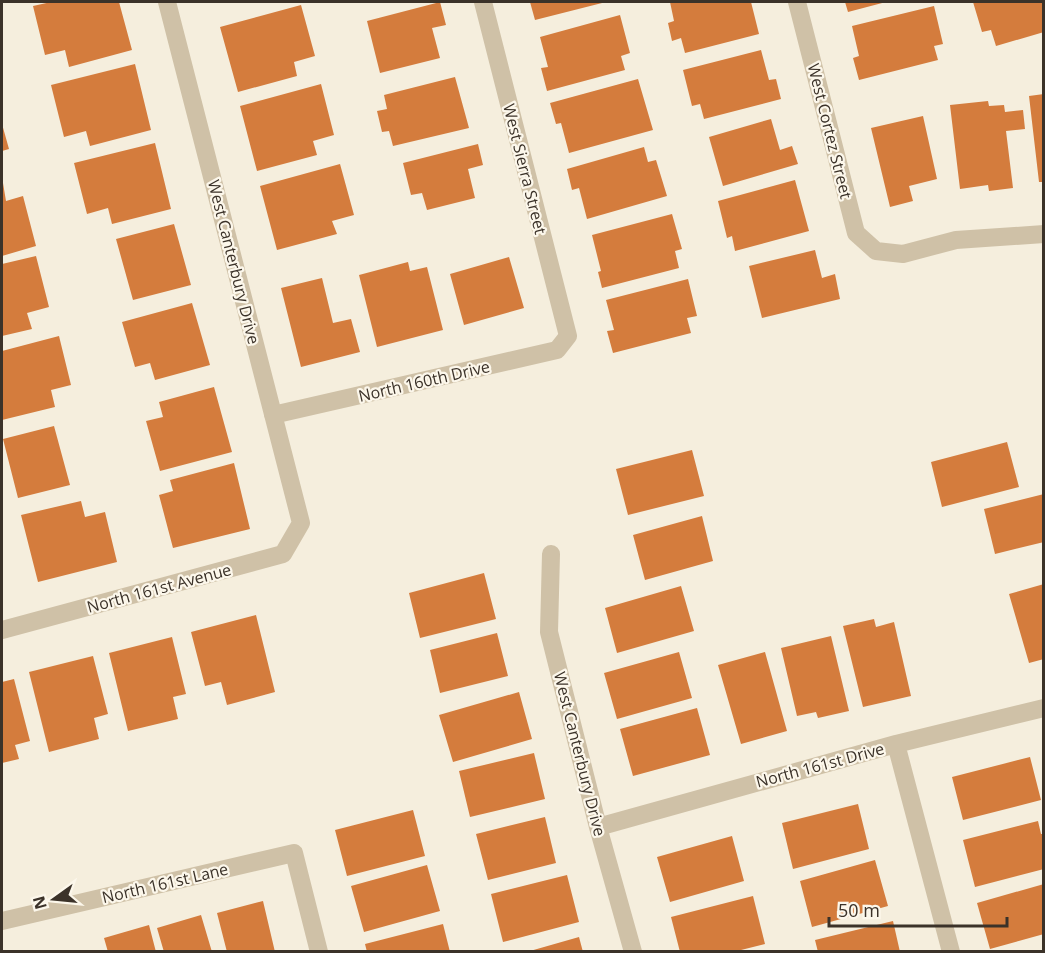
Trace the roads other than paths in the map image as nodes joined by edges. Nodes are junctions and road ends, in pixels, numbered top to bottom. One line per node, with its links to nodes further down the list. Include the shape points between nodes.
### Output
1 (167, 2): 6 (street, West Canterbury Drive)
2 (483, 2): 5 (street, West Sierra Street)
3 (797, 2): 4 (street, West Cortez Street, via 856,233 876,251 903,254 956,240)
4 (1044, 234)
5 (568, 336): 6 (street, North 160th Drive, via 557,350)
6 (273, 415): 7 (street, West Canterbury Drive)
7 (301, 523): 9 (street, North 161st Avenue, via 283,554)
8 (551, 554): 12 (street, West Canterbury Drive, via 549,632)
9 (2, 630)
10 (1044, 708): 11 (street, North 161st Drive)
11 (896, 744): 12 (street, North 161st Drive); 16 (street)
12 (598, 827): 15 (street, West Canterbury Drive)
13 (2, 921): 14 (street, North 161st Lane, via 294,853)
14 (319, 951)
15 (633, 951)
16 (951, 951)

